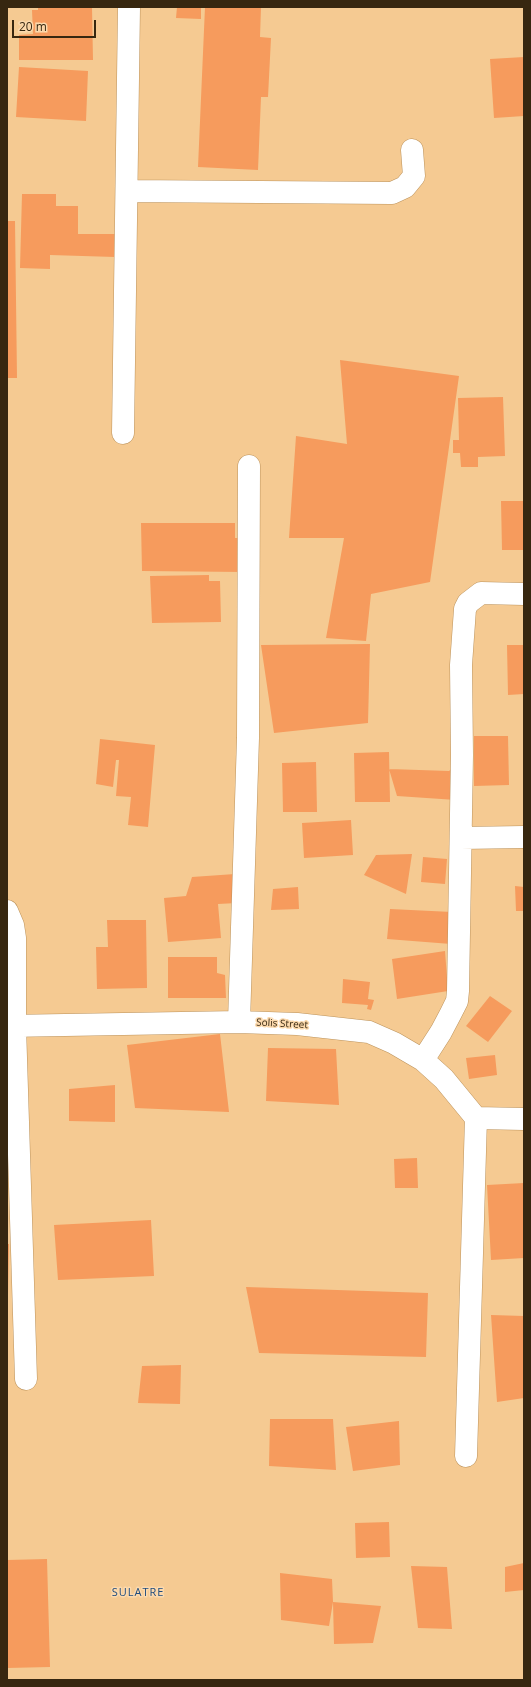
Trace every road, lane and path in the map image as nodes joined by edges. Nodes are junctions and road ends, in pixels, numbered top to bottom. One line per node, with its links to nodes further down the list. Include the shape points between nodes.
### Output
1 (129, 7): 3 (street)
2 (412, 150): 3 (street, via 414,176 405,187 392,193)
3 (127, 191): 4 (street)
4 (123, 433)
5 (249, 466): 10 (street, via 248,738)
6 (524, 594): 8 (street, via 481,593 468,603 465,609 461,665)
7 (524, 837): 8 (street)
8 (461, 838): 12 (street, via 457,998 441,1032)
9 (7, 911): 11 (street, via 15,938)
10 (240, 1022): 11 (street, Solis Street); 12 (street, Solis Street, via 297,1024 370,1032)
11 (11, 1026): 15 (street)
12 (423, 1060): 13 (street, Solis Street, via 444,1079)
13 (476, 1118): 14 (street); 16 (street)
14 (524, 1119)
15 (26, 1379)
16 (466, 1456)

